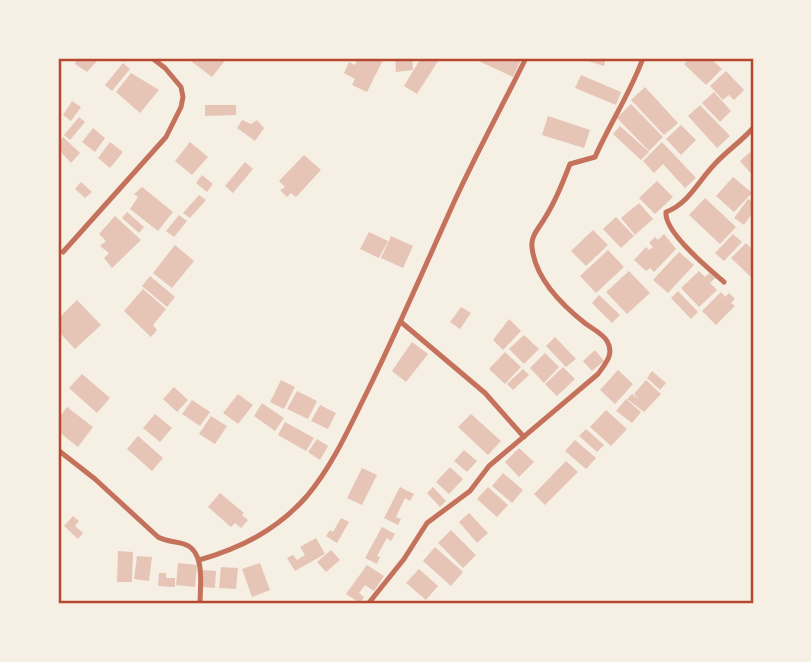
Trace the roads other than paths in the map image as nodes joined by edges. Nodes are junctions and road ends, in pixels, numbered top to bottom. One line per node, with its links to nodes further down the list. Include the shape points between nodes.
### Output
1 (152, 58): 5 (street, via 181,87 181,107 166,137)
2 (526, 58): 7 (street, via 455,198)
3 (643, 58): 8 (street, via 595,157 570,164 555,204 531,245 551,292 607,339 609,359)
4 (753, 128): 6 (street, via 713,165 688,197 666,212 672,230)
5 (63, 252)
6 (724, 282)
7 (401, 321): 8 (street, via 485,393); 10 (street, via 340,446 306,496 260,536)
8 (524, 437): 12 (street, via 489,466 470,491 427,523)
9 (58, 450): 10 (street, via 158,537 187,544)
10 (199, 560): 11 (street)
11 (200, 604)
12 (368, 604)

